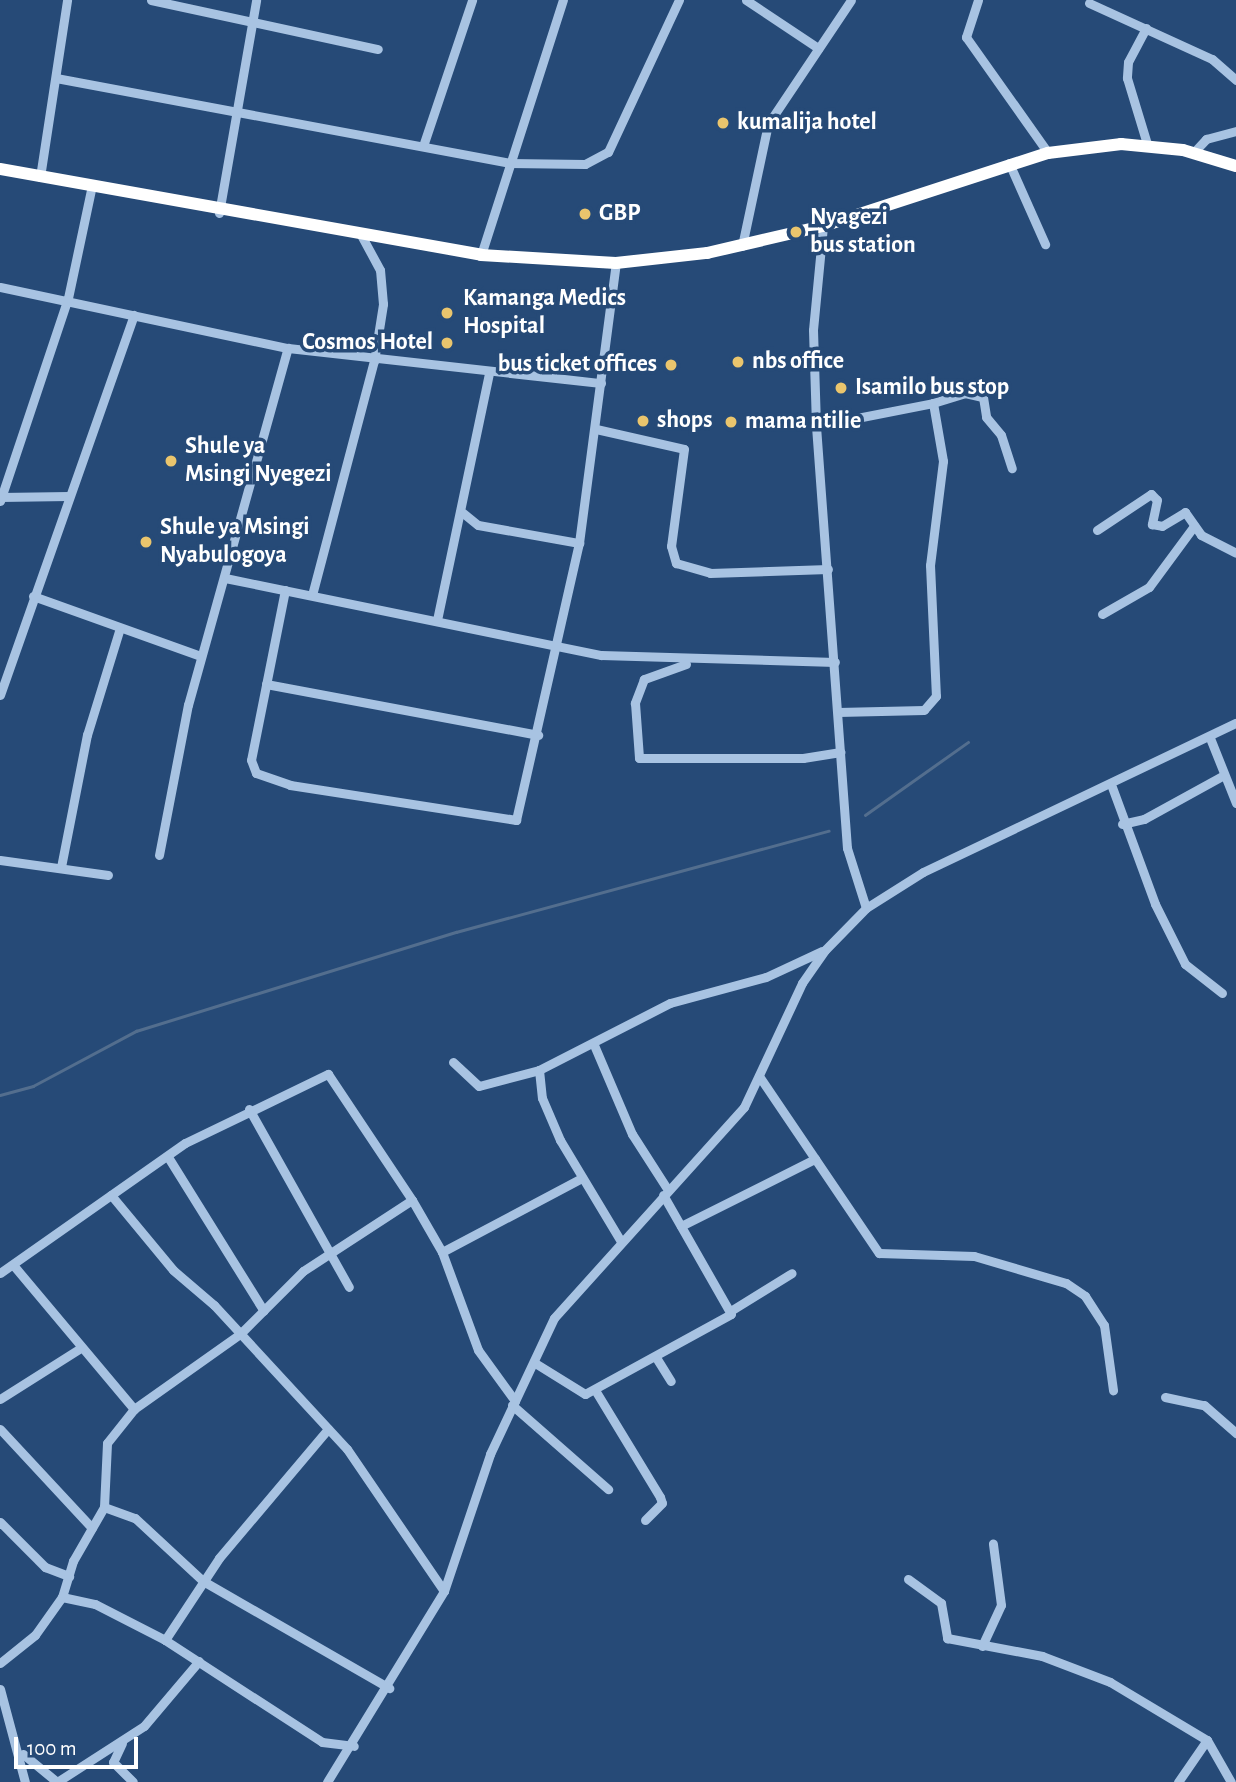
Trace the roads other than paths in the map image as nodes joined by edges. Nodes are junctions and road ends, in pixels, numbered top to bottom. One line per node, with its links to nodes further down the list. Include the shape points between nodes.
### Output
1 (67, 0): 16 (street)
2 (152, 0): 3 (street)
3 (161, 0): 12 (street)
4 (256, 0): 12 (street)
5 (472, 0): 20 (street)
6 (563, 0): 24 (street)
7 (679, 0): 24 (street, via 608,152 585,164)
8 (746, 0): 14 (street)
9 (851, 0): 14 (street)
10 (978, 0): 23 (street, via 966,37)
11 (1089, 3): 13 (street)
12 (252, 20): 15 (street); 18 (street)
13 (1146, 28): 17 (street, via 1226,67); 21 (street, via 1128,62 1127,78)
14 (818, 48): 34 (street, via 768,124)
15 (378, 49)
16 (56, 78): 18 (street); 28 (street)
17 (1236, 80)
18 (236, 111): 20 (street); 30 (street)
19 (1236, 131): 22 (street, via 1206,139)
20 (423, 146): 24 (street)
21 (1148, 146): 22 (highway); 23 (highway)
22 (1194, 152): 26 (highway)
23 (1048, 153): 25 (highway)
24 (509, 163): 35 (street)
25 (1009, 163): 31 (highway); 33 (street)
26 (1236, 166)
27 (0, 169): 28 (highway)
28 (40, 177): 29 (highway)
29 (90, 190): 30 (highway); 38 (street)
30 (219, 213): 32 (highway)
31 (822, 226): 34 (highway); 45 (street, via 813,330)
32 (360, 233): 35 (highway); 41 (street, via 383,286)
33 (1045, 244)
34 (742, 246): 36 (highway)
35 (481, 255): 36 (highway)
36 (616, 263): 43 (street)
37 (0, 287): 38 (street)
38 (68, 298): 39 (street); 49 (street)
39 (134, 315): 40 (street); 48 (street)
40 (288, 348): 41 (street); 56 (street)
41 (374, 361): 42 (street); 58 (street)
42 (489, 374): 43 (street); 50 (street)
43 (601, 383): 46 (street)
44 (933, 403): 45 (street); 47 (street, via 965,393 983,397 985,417 1000,435); 69 (street, via 943,461 930,565 936,696 924,710)
45 (816, 426): 55 (street)
46 (596, 429): 53 (street); 55 (street, via 684,449 671,546 676,564 710,573)
47 (1012, 468)
48 (69, 496): 49 (street); 59 (street)
49 (0, 498)
50 (463, 513): 53 (street, via 478,524); 61 (street)
51 (1194, 526): 52 (street, via 1181,512 1162,526 1152,524 1157,500 1149,494); 54 (street); 60 (street, via 1149,587)
52 (1097, 530)
53 (579, 543): 63 (street)
54 (1236, 553)
55 (828, 569): 66 (street)
56 (225, 578): 57 (street); 64 (street)
57 (285, 590): 58 (street); 67 (street)
58 (312, 595): 61 (street)
59 (33, 596): 62 (street); 68 (street)
60 (1102, 614)
61 (437, 620): 63 (street)
62 (120, 628): 64 (street); 80 (street, via 87,735)
63 (558, 648): 65 (street); 71 (street)
64 (201, 656): 78 (street)
65 (691, 661): 66 (street); 73 (street, via 644,679 635,703 639,758 803,758)
66 (835, 662): 69 (street)
67 (266, 684): 71 (street); 71 (street, via 252,765 262,778 290,785 512,822 520,815)
68 (0, 695)
69 (838, 712): 73 (street)
70 (1236, 723): 72 (street)
71 (538, 735)
72 (1210, 738): 74 (street); 75 (street)
73 (841, 752): 82 (street, via 847,848)
74 (1224, 775): 76 (street); 77 (street, via 1144,819)
75 (1112, 787): 77 (street); 82 (street, via 951,857)
76 (1236, 803)
77 (1122, 824): 84 (street, via 1185,964)
78 (159, 855)
79 (0, 860): 80 (street)
80 (61, 867): 81 (street)
81 (108, 875)
82 (866, 908): 83 (street)
83 (825, 950): 85 (street, via 766,977 670,1003); 88 (street, via 802,983)
84 (1222, 993)
85 (594, 1045): 87 (street); 93 (street, via 632,1134)
86 (453, 1062): 87 (street, via 479,1086)
87 (539, 1070): 92 (street, via 542,1098)
88 (759, 1076): 91 (street); 93 (street, via 744,1107)
89 (249, 1109): 90 (street); 95 (street, via 328,1074); 99 (street)
90 (168, 1157): 94 (street); 105 (street)
91 (815, 1159): 96 (street); 112 (street, via 881,1255 1002,1260 1085,1296 1104,1325)
92 (580, 1179): 97 (street); 98 (street)
93 (665, 1193): 96 (street); 97 (street)
94 (111, 1195): 100 (street); 106 (street, via 173,1270)
95 (412, 1200): 98 (street); 99 (street)
96 (681, 1226): 104 (street)
97 (620, 1240): 109 (street, via 554,1318)
98 (442, 1252): 115 (street, via 478,1350)
99 (327, 1253): 103 (street); 105 (street)
100 (14, 1266): 101 (street); 107 (street)
101 (0, 1273)
102 (792, 1273): 104 (street)
103 (349, 1287)
104 (732, 1310): 108 (street)
105 (264, 1311): 106 (street)
106 (240, 1334): 116 (street); 118 (street)
107 (79, 1349): 114 (street); 116 (street)
108 (657, 1359): 110 (street); 111 (street)
109 (535, 1363): 111 (street, via 581,1394); 115 (street)
110 (671, 1381)
111 (595, 1390): 122 (street, via 660,1497 662,1503)
112 (1113, 1390)
113 (1166, 1397): 119 (street, via 1204,1405)
114 (0, 1399)
115 (514, 1403): 120 (street); 129 (street)
116 (134, 1409): 121 (street, via 103,1454)
117 (0, 1429): 124 (street)
118 (328, 1429): 128 (street); 129 (street, via 404,1525)
119 (1236, 1433)
120 (608, 1489)
121 (104, 1507): 124 (street); 128 (street, via 135,1518)
122 (645, 1520)
123 (0, 1522): 126 (street, via 45,1566)
124 (92, 1528): 126 (street)
125 (993, 1544): 132 (street, via 1001,1605)
126 (69, 1576): 130 (street)
127 (908, 1579): 132 (street, via 941,1603 947,1638)
128 (203, 1581): 131 (street); 135 (street)
129 (444, 1591): 135 (street)
130 (62, 1597): 131 (street, via 95,1604); 134 (street, via 35,1635)
131 (165, 1640): 133 (street)
132 (982, 1646): 137 (street, via 1073,1666)
133 (199, 1661): 138 (street, via 162,1708); 139 (street, via 322,1742)
134 (0, 1663)
135 (389, 1688): 139 (street)
136 (0, 1689): 140 (street)
137 (1207, 1740): 145 (street); 146 (street)
138 (123, 1742): 142 (street, via 82,1761); 143 (street, via 113,1762)
139 (354, 1746): 144 (street)
140 (23, 1754): 141 (street); 142 (street)
141 (25, 1782)
142 (57, 1782)
143 (133, 1782)
144 (327, 1782)
145 (1178, 1782)
146 (1231, 1782)

